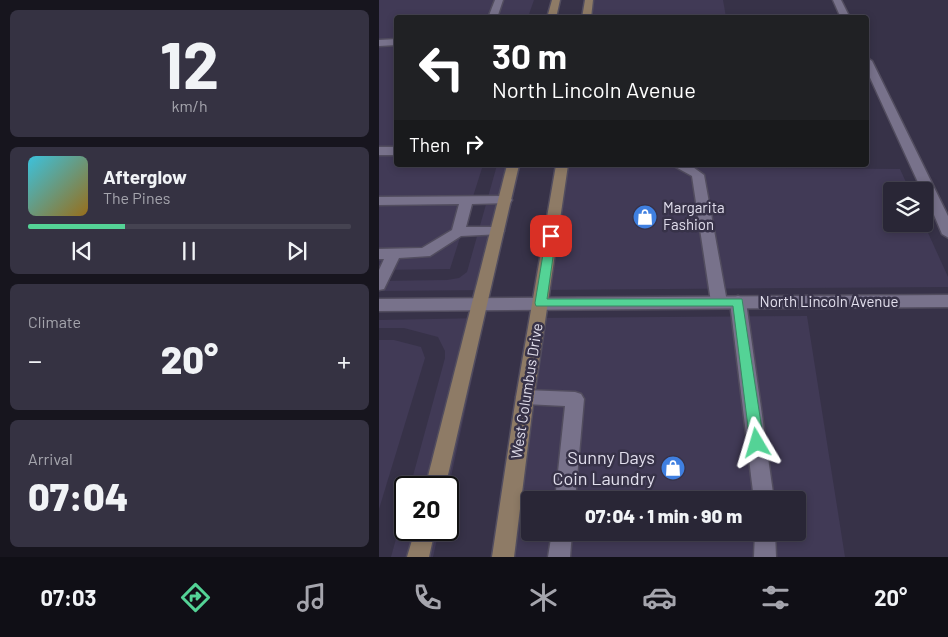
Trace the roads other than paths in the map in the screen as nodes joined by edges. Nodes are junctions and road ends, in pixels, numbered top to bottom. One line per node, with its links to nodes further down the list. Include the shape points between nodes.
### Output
1 (499, 0): 5 (street)
2 (556, 0): 6 (main road)
3 (589, 0): 7 (main road)
4 (837, 0): 8 (street)
5 (493, 15)
6 (552, 15)
7 (586, 15)
8 (844, 15)
9 (379, 42): 10 (street)
10 (394, 42)
11 (869, 65): 22 (street)
12 (394, 151): 13 (street)
13 (379, 152)
14 (513, 167): 18 (main road)
15 (562, 167): 29 (main road, West Columbus Drive)
16 (684, 167): 26 (street, via 698,176)
17 (467, 200): 18 (street); 19 (street); 21 (street)
18 (505, 200): 20 (main road)
19 (379, 201)
20 (497, 231): 21 (street); 28 (main road)
21 (458, 232): 23 (street, via 425,253)
22 (948, 234)
23 (386, 254): 24 (street)
24 (379, 285)
25 (948, 301): 27 (street, North Lincoln Avenue)
26 (719, 302): 27 (street, North Lincoln Avenue); 29 (street, North Lincoln Avenue)
27 (738, 302): 34 (street)
28 (480, 303): 29 (street, North Lincoln Avenue); 30 (street, North Lincoln Avenue); 32 (main road)
29 (541, 303): 31 (main road, West Columbus Drive)
30 (379, 305)
31 (525, 397): 33 (street, via 575,399); 39 (main road, West Columbus Drive)
32 (438, 476)
33 (566, 491)
34 (763, 491)
35 (422, 541): 38 (main road)
36 (560, 541): 40 (street)
37 (765, 541): 41 (street)
38 (418, 557)
39 (503, 557)
40 (559, 557)
41 (765, 557)

